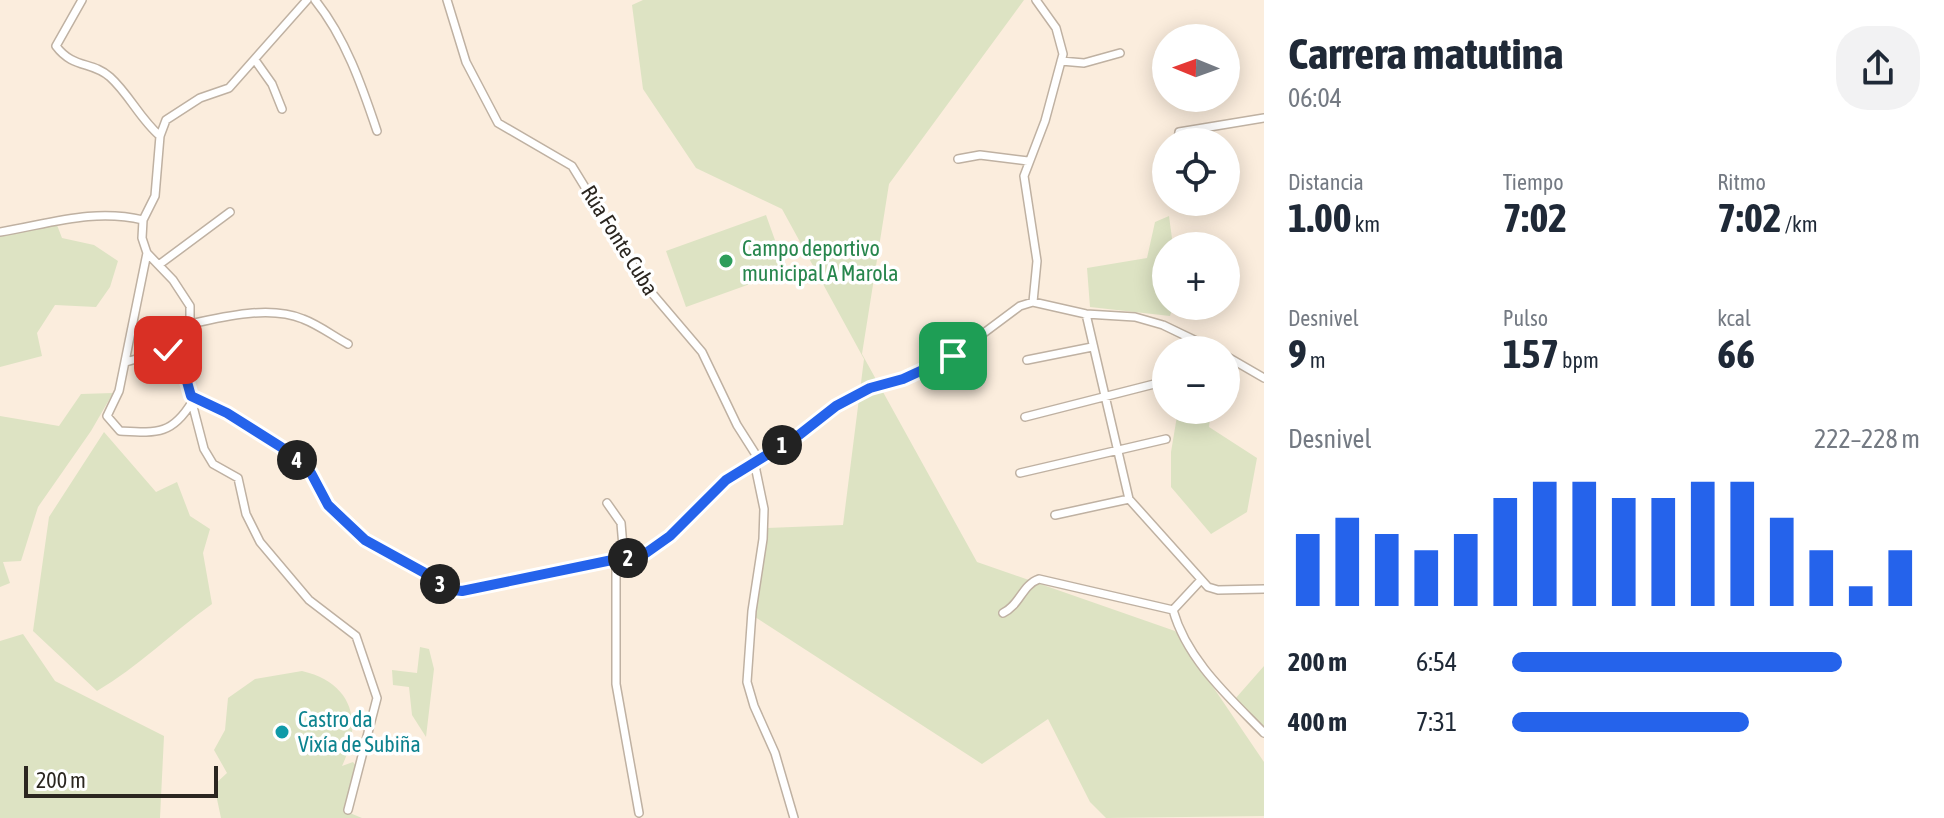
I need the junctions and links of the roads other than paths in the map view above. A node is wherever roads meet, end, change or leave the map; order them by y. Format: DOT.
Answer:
graph roads {
  1 [pos="82,0"];
  2 [pos="307,0"];
  3 [pos="315,0"];
  4 [pos="447,0"];
  5 [pos="1036,0"];
  6 [pos="1120,53"];
  7 [pos="255,60"];
  8 [pos="1061,61"];
  9 [pos="282,109"];
  10 [pos="1264,118"];
  11 [pos="1203,128"];
  12 [pos="377,131"];
  13 [pos="160,136"];
  14 [pos="958,159"];
  15 [pos="1028,161"];
  16 [pos="230,212"];
  17 [pos="143,220"];
  18 [pos="0,232"];
  19 [pos="147,253"];
  20 [pos="160,264"];
  21 [pos="1033,302"];
  22 [pos="1086,314"];
  23 [pos="190,324"];
  24 [pos="1186,336"];
  25 [pos="348,344"];
  26 [pos="183,345"];
  27 [pos="1092,347"];
  28 [pos="1027,360"];
  29 [pos="126,362"];
  30 [pos="1240,364"];
  31 [pos="1264,378"];
  32 [pos="1152,385"];
  33 [pos="1104,398"];
  34 [pos="191,399"];
  35 [pos="1025,417"];
  36 [pos="1166,439"];
  37 [pos="1117,449"];
  38 [pos="756,460"];
  39 [pos="1020,473"];
  40 [pos="1129,499"];
  41 [pos="607,503"];
  42 [pos="1055,515"];
  43 [pos="620,559"];
  44 [pos="1200,581"];
  45 [pos="1264,589"];
  46 [pos="1173,610"];
  47 [pos="1003,613"];
  48 [pos="1264,733"];
  49 [pos="348,810"];
  50 [pos="639,813"];
  51 [pos="794,818"];
  1 -- 13 [label="street"];
  2 -- 7 [label="street"];
  3 -- 12 [label="street"];
  4 -- 38 [label="street, Rúa Fonte Cuba"];
  5 -- 8 [label="street"];
  6 -- 8 [label="street"];
  7 -- 9 [label="street"];
  7 -- 13 [label="street"];
  8 -- 15 [label="street"];
  10 -- 11 [label="street"];
  13 -- 17 [label="street"];
  14 -- 15 [label="street"];
  15 -- 21 [label="street"];
  16 -- 20 [label="street"];
  17 -- 18 [label="street"];
  17 -- 19 [label="street"];
  19 -- 20 [label="street"];
  19 -- 29 [label="street"];
  20 -- 23 [label="street"];
  21 -- 22 [label="street"];
  21 -- 38 [label="street"];
  22 -- 24 [label="street"];
  22 -- 27 [label="street"];
  23 -- 25 [label="street"];
  23 -- 26 [label="street"];
  26 -- 29 [label="street"];
  26 -- 34 [label="street"];
  27 -- 28 [label="street"];
  27 -- 33 [label="street"];
  29 -- 34 [label="street"];
  30 -- 31 [label="street"];
  32 -- 33 [label="street"];
  33 -- 35 [label="street"];
  33 -- 37 [label="street"];
  34 -- 43 [label="street"];
  34 -- 49 [label="street"];
  36 -- 37 [label="street"];
  37 -- 39 [label="street"];
  37 -- 40 [label="street"];
  38 -- 43 [label="street"];
  38 -- 51 [label="street"];
  40 -- 42 [label="street"];
  40 -- 44 [label="street"];
  41 -- 43 [label="street"];
  43 -- 50 [label="street"];
  44 -- 45 [label="street"];
  44 -- 46 [label="street"];
  46 -- 47 [label="street"];
  46 -- 48 [label="street"];
}
